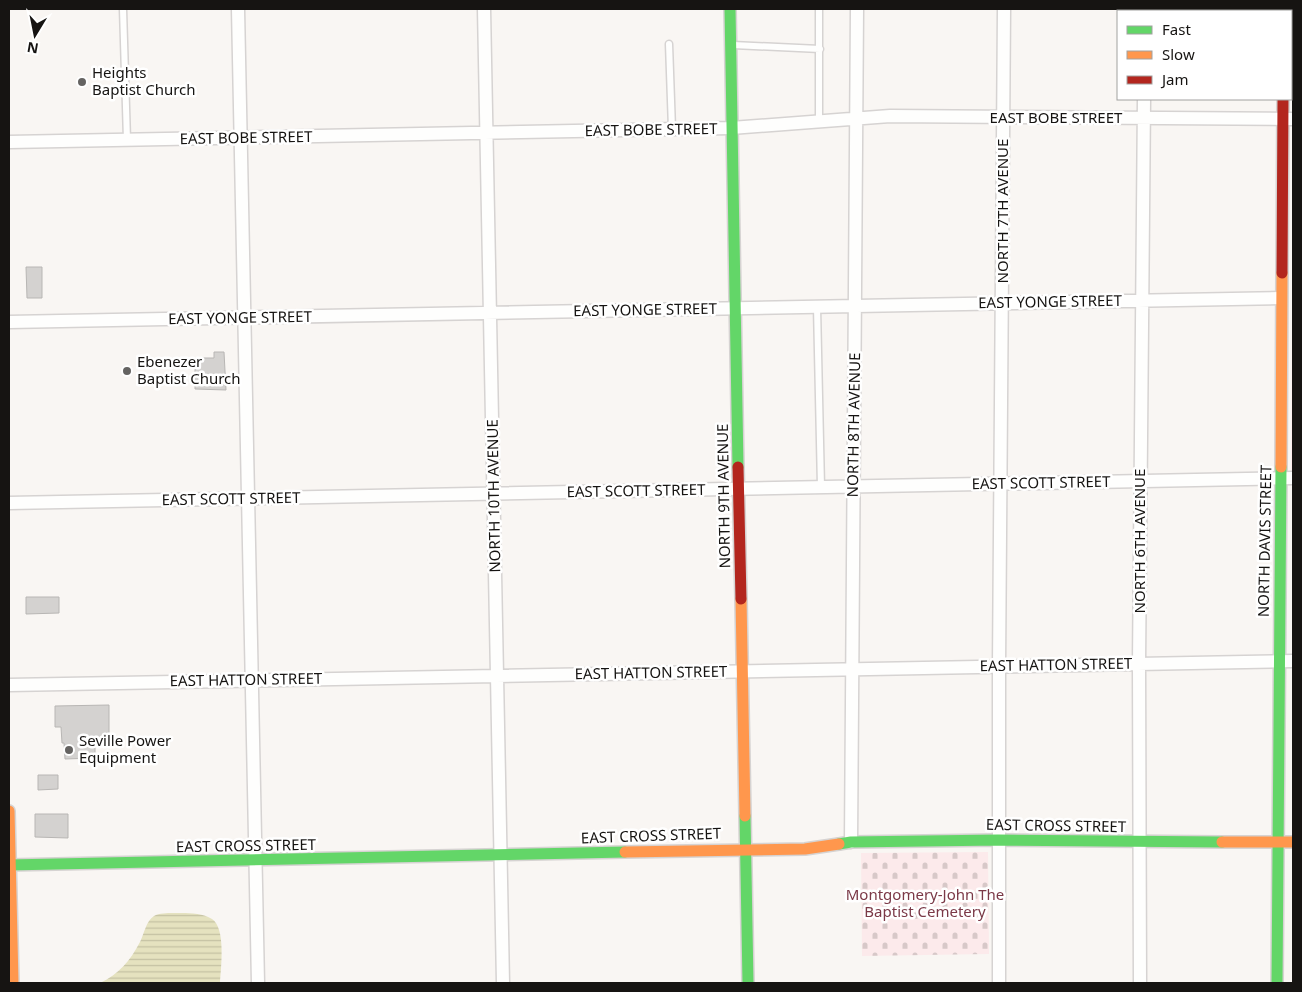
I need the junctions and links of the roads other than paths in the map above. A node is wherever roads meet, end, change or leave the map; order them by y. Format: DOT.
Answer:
graph roads {
  1 [pos="124,9"];
  2 [pos="238,9"];
  3 [pos="484,9"];
  4 [pos="730,9"];
  5 [pos="819,9"];
  6 [pos="857,9"];
  7 [pos="1004,9"];
  8 [pos="668,44"];
  9 [pos="730,45"];
  10 [pos="820,49"];
  11 [pos="1144,100"];
  12 [pos="1283,100"];
  13 [pos="1004,118"];
  14 [pos="1144,118"];
  15 [pos="1288,119"];
  16 [pos="856,120"];
  17 [pos="819,122"];
  18 [pos="731,128"];
  19 [pos="672,129"];
  20 [pos="487,133"];
  21 [pos="241,138"];
  22 [pos="127,140"];
  23 [pos="9,142"];
  24 [pos="1280,298"];
  25 [pos="1143,300"];
  26 [pos="1002,303"];
  27 [pos="817,306"];
  28 [pos="856,306"];
  29 [pos="734,308"];
  30 [pos="490,313"];
  31 [pos="245,318"];
  32 [pos="9,322"];
  33 [pos="1287,478"];
  34 [pos="1141,481"];
  35 [pos="1001,484"];
  36 [pos="854,486"];
  37 [pos="821,487"];
  38 [pos="739,489"];
  39 [pos="494,494"];
  40 [pos="248,498"];
  41 [pos="9,503"];
  42 [pos="1278,661"];
  43 [pos="1293,661"];
  44 [pos="1139,664"];
  45 [pos="999,666"];
  46 [pos="853,669"];
  47 [pos="742,671"];
  48 [pos="497,676"];
  49 [pos="251,680"];
  50 [pos="9,684"];
  51 [pos="9,811"];
  52 [pos="998,840"];
  53 [pos="851,842"];
  54 [pos="1139,842"];
  55 [pos="1278,842"];
  56 [pos="1293,842"];
  57 [pos="746,848"];
  58 [pos="500,856"];
  59 [pos="256,861"];
  60 [pos="9,865"];
  61 [pos="10,905"];
  62 [pos="11,939"];
  63 [pos="13,983"];
  64 [pos="258,983"];
  65 [pos="503,983"];
  66 [pos="748,983"];
  67 [pos="999,983"];
  68 [pos="1140,983"];
  69 [pos="1277,983"];
  1 -- 22 [label="lane"];
  2 -- 21 [label="street"];
  3 -- 20 [label="street, NORTH 10TH AVENUE"];
  4 -- 9 [label="main road, NORTH 9TH AVENUE"];
  5 -- 10 [label="lane"];
  6 -- 16 [label="street, NORTH 8TH AVENUE"];
  7 -- 13 [label="street, NORTH 7TH AVENUE"];
  8 -- 19 [label="lane"];
  9 -- 10 [label="lane"];
  9 -- 18 [label="main road, NORTH 9TH AVENUE"];
  10 -- 17 [label="lane"];
  11 -- 14 [label="street, NORTH 6TH AVENUE"];
  12 -- 15 [label="main road, NORTH DAVIS STREET"];
  13 -- 14 [label="street, EAST BOBE STREET"];
  13 -- 16 [label="street, EAST BOBE STREET"];
  13 -- 26 [label="street, NORTH 7TH AVENUE"];
  14 -- 15 [label="street, EAST BOBE STREET"];
  14 -- 25 [label="street, NORTH 6TH AVENUE"];
  15 -- 24 [label="main road, NORTH DAVIS STREET"];
  16 -- 17 [label="street, EAST BOBE STREET"];
  16 -- 28 [label="street, NORTH 8TH AVENUE"];
  17 -- 18 [label="street, EAST BOBE STREET"];
  18 -- 19 [label="street, EAST BOBE STREET"];
  18 -- 29 [label="main road, NORTH 9TH AVENUE"];
  19 -- 20 [label="street, EAST BOBE STREET"];
  20 -- 21 [label="street, EAST BOBE STREET"];
  20 -- 30 [label="street, NORTH 10TH AVENUE"];
  21 -- 22 [label="street, EAST BOBE STREET"];
  21 -- 31 [label="street"];
  22 -- 23 [label="street, EAST BOBE STREET"];
  24 -- 25 [label="street, EAST YONGE STREET"];
  24 -- 33 [label="main road, NORTH DAVIS STREET"];
  25 -- 26 [label="street, EAST YONGE STREET"];
  25 -- 34 [label="street, NORTH 6TH AVENUE"];
  26 -- 28 [label="street, EAST YONGE STREET"];
  26 -- 35 [label="street, NORTH 7TH AVENUE"];
  27 -- 28 [label="street, EAST YONGE STREET"];
  27 -- 29 [label="street, EAST YONGE STREET"];
  27 -- 37 [label="lane"];
  28 -- 36 [label="street, NORTH 8TH AVENUE"];
  29 -- 30 [label="street, EAST YONGE STREET"];
  29 -- 38 [label="main road, NORTH 9TH AVENUE"];
  30 -- 31 [label="street, EAST YONGE STREET"];
  30 -- 39 [label="street, NORTH 10TH AVENUE"];
  31 -- 32 [label="street, EAST YONGE STREET"];
  31 -- 40 [label="street"];
  33 -- 34 [label="street, EAST SCOTT STREET"];
  33 -- 42 [label="main road, NORTH DAVIS STREET"];
  34 -- 35 [label="street, EAST SCOTT STREET"];
  34 -- 44 [label="street, NORTH 6TH AVENUE"];
  35 -- 36 [label="street, EAST SCOTT STREET"];
  35 -- 45 [label="street, NORTH 7TH AVENUE"];
  36 -- 37 [label="street, EAST SCOTT STREET"];
  36 -- 46 [label="street, NORTH 8TH AVENUE"];
  37 -- 38 [label="street, EAST SCOTT STREET"];
  38 -- 39 [label="street, EAST SCOTT STREET"];
  38 -- 47 [label="main road, NORTH 9TH AVENUE"];
  39 -- 40 [label="street, EAST SCOTT STREET"];
  39 -- 48 [label="street, NORTH 10TH AVENUE"];
  40 -- 41 [label="street, EAST SCOTT STREET"];
  40 -- 49 [label="street"];
  42 -- 43 [label="street, EAST HATTON STREET"];
  42 -- 44 [label="street, EAST HATTON STREET"];
  42 -- 55 [label="main road, NORTH DAVIS STREET"];
  44 -- 45 [label="street, EAST HATTON STREET"];
  44 -- 54 [label="street, NORTH 6TH AVENUE"];
  45 -- 46 [label="street, EAST HATTON STREET"];
  45 -- 52 [label="street, NORTH 7TH AVENUE"];
  46 -- 47 [label="street, EAST HATTON STREET"];
  46 -- 53 [label="street, NORTH 8TH AVENUE"];
  47 -- 48 [label="street, EAST HATTON STREET"];
  47 -- 57 [label="main road, NORTH 9TH AVENUE"];
  48 -- 49 [label="street, EAST HATTON STREET"];
  48 -- 58 [label="street, NORTH 10TH AVENUE"];
  49 -- 50 [label="street, EAST HATTON STREET"];
  49 -- 59 [label="street"];
  51 -- 60 [label="main road"];
  52 -- 53 [label="main road, EAST CROSS STREET"];
  52 -- 54 [label="main road, EAST CROSS STREET"];
  52 -- 67 [label="street, NORTH 7TH AVENUE"];
  53 -- 57 [label="main road, EAST CROSS STREET"];
  54 -- 55 [label="main road, EAST CROSS STREET"];
  54 -- 68 [label="street, NORTH 6TH AVENUE"];
  55 -- 56 [label="main road, EAST CROSS STREET"];
  55 -- 69 [label="main road, NORTH DAVIS STREET"];
  57 -- 58 [label="main road, EAST CROSS STREET"];
  57 -- 66 [label="main road, NORTH 9TH AVENUE"];
  58 -- 59 [label="main road, EAST CROSS STREET"];
  58 -- 65 [label="street, NORTH 10TH AVENUE"];
  59 -- 60 [label="main road, EAST CROSS STREET"];
  59 -- 64 [label="street"];
  60 -- 61 [label="main road"];
  61 -- 62 [label="main road"];
  62 -- 63 [label="main road"];
}
